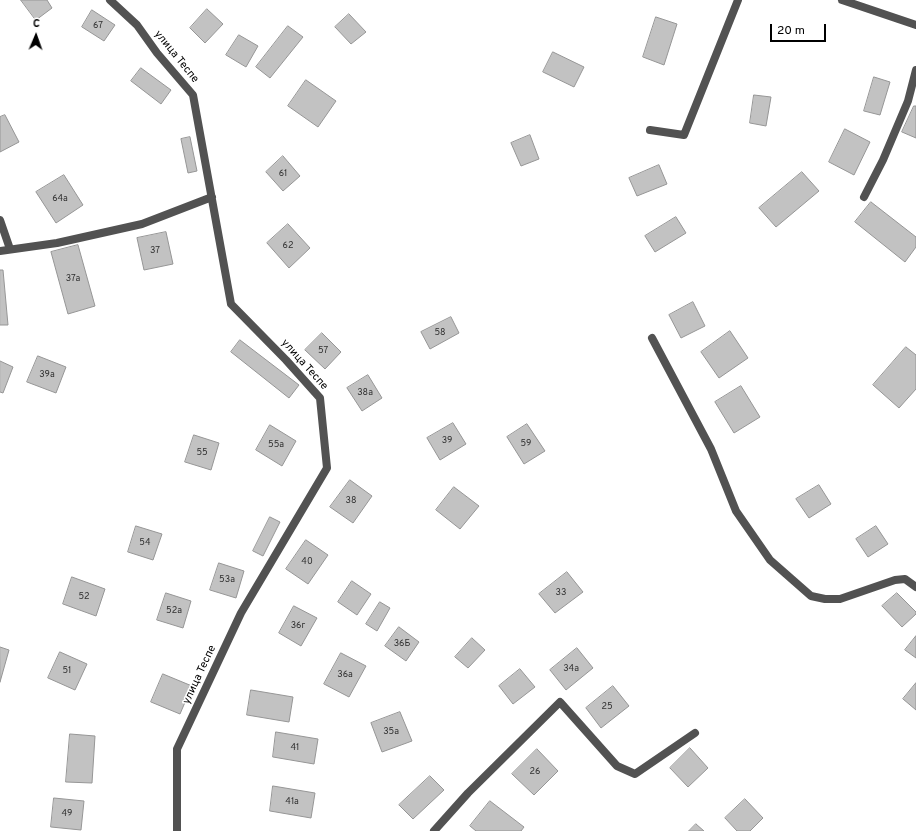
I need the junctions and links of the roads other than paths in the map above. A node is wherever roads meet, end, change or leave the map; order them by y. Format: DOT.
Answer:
graph roads {
  1 [pos="110,0"];
  2 [pos="738,0"];
  3 [pos="842,0"];
  4 [pos="916,25"];
  5 [pos="916,70"];
  6 [pos="650,130"];
  7 [pos="212,197"];
  8 [pos="864,197"];
  9 [pos="0,220"];
  10 [pos="10,249"];
  11 [pos="0,251"];
  12 [pos="652,338"];
  13 [pos="916,587"];
  14 [pos="695,734"];
  15 [pos="177,831"];
  16 [pos="434,831"];
  1 -- 7 [label="street, улица Теспе"];
  2 -- 6 [label="street"];
  3 -- 4 [label="street"];
  5 -- 8 [label="street"];
  7 -- 10 [label="street"];
  7 -- 15 [label="street, улица Теспе"];
  9 -- 10 [label="street"];
  10 -- 11 [label="street"];
  12 -- 13 [label="street"];
  14 -- 16 [label="street"];
}
